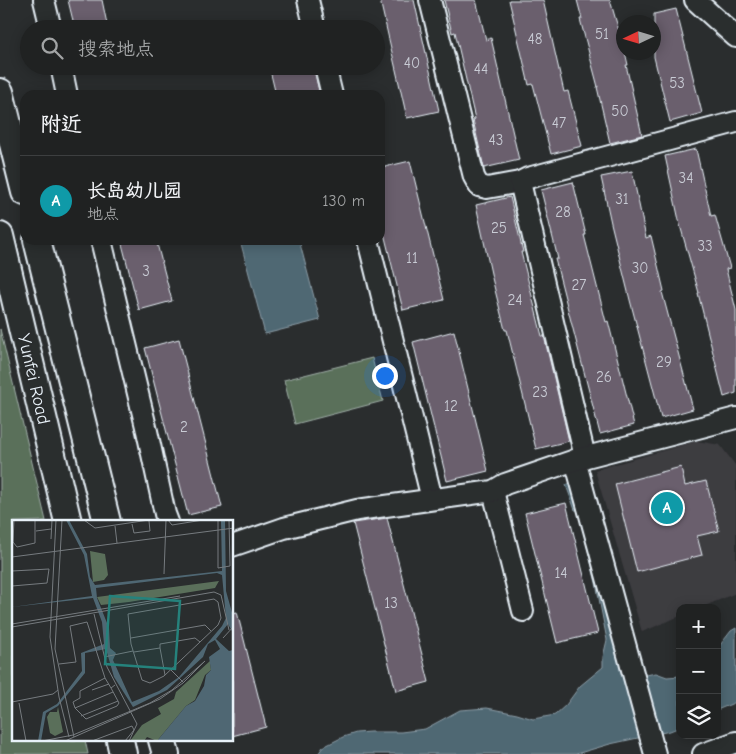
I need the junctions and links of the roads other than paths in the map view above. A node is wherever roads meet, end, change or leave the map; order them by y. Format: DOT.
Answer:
graph roads {
  1 [pos="44,0"];
  2 [pos="308,0"];
  3 [pos="430,0"];
  4 [pos="695,0"];
  5 [pos="49,20"];
  6 [pos="313,20"];
  7 [pos="736,37"];
  8 [pos="62,75"];
  9 [pos="327,75"];
  10 [pos="66,90"];
  11 [pos="331,90"];
  12 [pos="0,92"];
  13 [pos="736,122"];
  14 [pos="20,153"];
  15 [pos="520,182"];
  16 [pos="0,236"];
  17 [pos="38,245"];
  18 [pos="102,245"];
  19 [pos="369,245"];
  20 [pos="736,418"];
  21 [pos="580,458"];
  22 [pos="493,491"];
  23 [pos="432,499"];
  24 [pos="68,520"];
  25 [pos="107,520"];
  26 [pos="167,520"];
  27 [pos="234,545"];
  28 [pos="523,611"];
  29 [pos="736,742"];
  30 [pos="653,745"];
  31 [pos="703,754"];
  1 -- 5 [label="street"];
  2 -- 6 [label="street"];
  3 -- 15 [label="street"];
  4 -- 7 [label="street"];
  8 -- 10 [label="street"];
  9 -- 11 [label="street"];
  12 -- 14 [label="main road"];
  13 -- 15 [label="street"];
  15 -- 21 [label="street"];
  16 -- 24 [label="main road, Yunfei Road"];
  17 -- 25 [label="main road, Yunfei Road"];
  18 -- 26 [label="street"];
  19 -- 23 [label="street"];
  20 -- 21 [label="street"];
  21 -- 22 [label="street"];
  21 -- 30 [label="street"];
  22 -- 23 [label="street"];
  22 -- 28 [label="street"];
  23 -- 27 [label="street"];
  29 -- 31 [label="street"];
}
